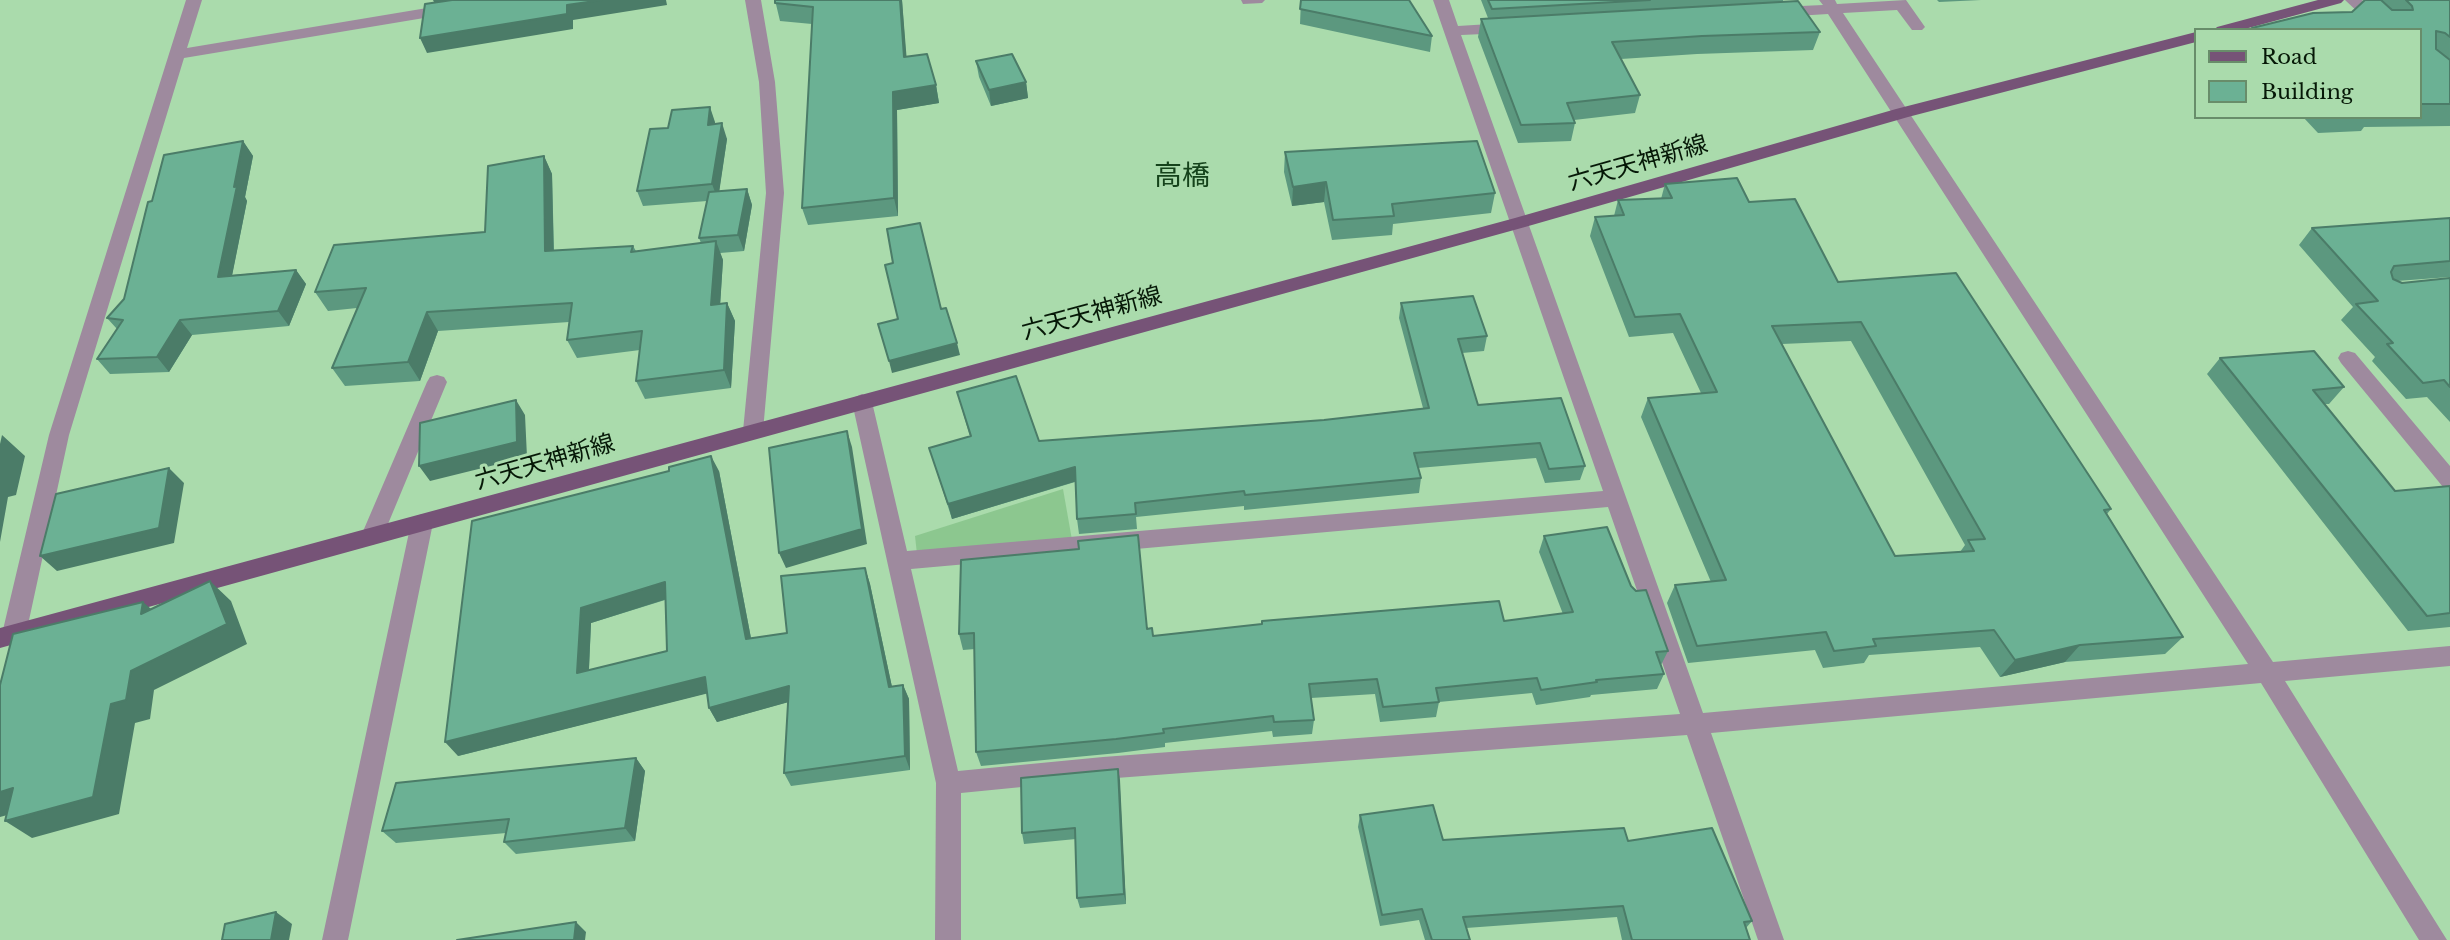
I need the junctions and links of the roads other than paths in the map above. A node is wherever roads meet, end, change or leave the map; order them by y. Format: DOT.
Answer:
graph roads {
  1 [pos="194,0"];
  2 [pos="502,0"];
  3 [pos="753,0"];
  4 [pos="1257,0"];
  5 [pos="1441,0"];
  6 [pos="2336,0"];
  7 [pos="2353,0"];
  8 [pos="1248,1"];
  9 [pos="1900,3"];
  10 [pos="1830,4"];
  11 [pos="1765,13"];
  12 [pos="1520,27"];
  13 [pos="1917,27"];
  14 [pos="2230,28"];
  15 [pos="2384,28"];
  16 [pos="1452,31"];
  17 [pos="2194,38"];
  18 [pos="178,54"];
  19 [pos="1902,114"];
  20 [pos="1519,223"];
  21 [pos="2348,358"];
  22 [pos="437,382"];
  23 [pos="862,402"];
  24 [pos="753,430"];
  25 [pos="2450,481"];
  26 [pos="1616,498"];
  27 [pos="422,523"];
  28 [pos="372,536"];
  29 [pos="898,561"];
  30 [pos="7,636"];
  31 [pos="2450,656"];
  32 [pos="2267,673"];
  33 [pos="1696,724"];
  34 [pos="948,783"];
  35 [pos="335,940"];
  36 [pos="948,940"];
  37 [pos="1771,940"];
  38 [pos="2434,940"];
  1 -- 18 [label="street"];
  2 -- 18 [label="street"];
  3 -- 24 [label="street"];
  4 -- 8 [label="street"];
  5 -- 16 [label="street"];
  6 -- 14 [label="main road"];
  7 -- 15 [label="street"];
  9 -- 10 [label="street"];
  9 -- 13 [label="street"];
  10 -- 11 [label="street"];
  10 -- 19 [label="street"];
  12 -- 16 [label="street"];
  16 -- 20 [label="street"];
  17 -- 19 [label="main road, 六天天神新線"];
  18 -- 30 [label="street"];
  19 -- 20 [label="main road, 六天天神新線"];
  19 -- 32 [label="street"];
  20 -- 23 [label="main road, 六天天神新線"];
  20 -- 26 [label="street"];
  21 -- 25 [label="street"];
  22 -- 28 [label="street"];
  23 -- 24 [label="main road, 六天天神新線"];
  23 -- 29 [label="street"];
  24 -- 27 [label="main road, 六天天神新線"];
  26 -- 29 [label="street"];
  26 -- 33 [label="street"];
  27 -- 28 [label="main road, 六天天神新線"];
  27 -- 35 [label="street"];
  28 -- 30 [label="main road, 六天天神新線"];
  29 -- 34 [label="street"];
  31 -- 32 [label="street"];
  32 -- 33 [label="street"];
  32 -- 38 [label="street"];
  33 -- 34 [label="street"];
  33 -- 37 [label="street"];
  34 -- 36 [label="street"];
}
